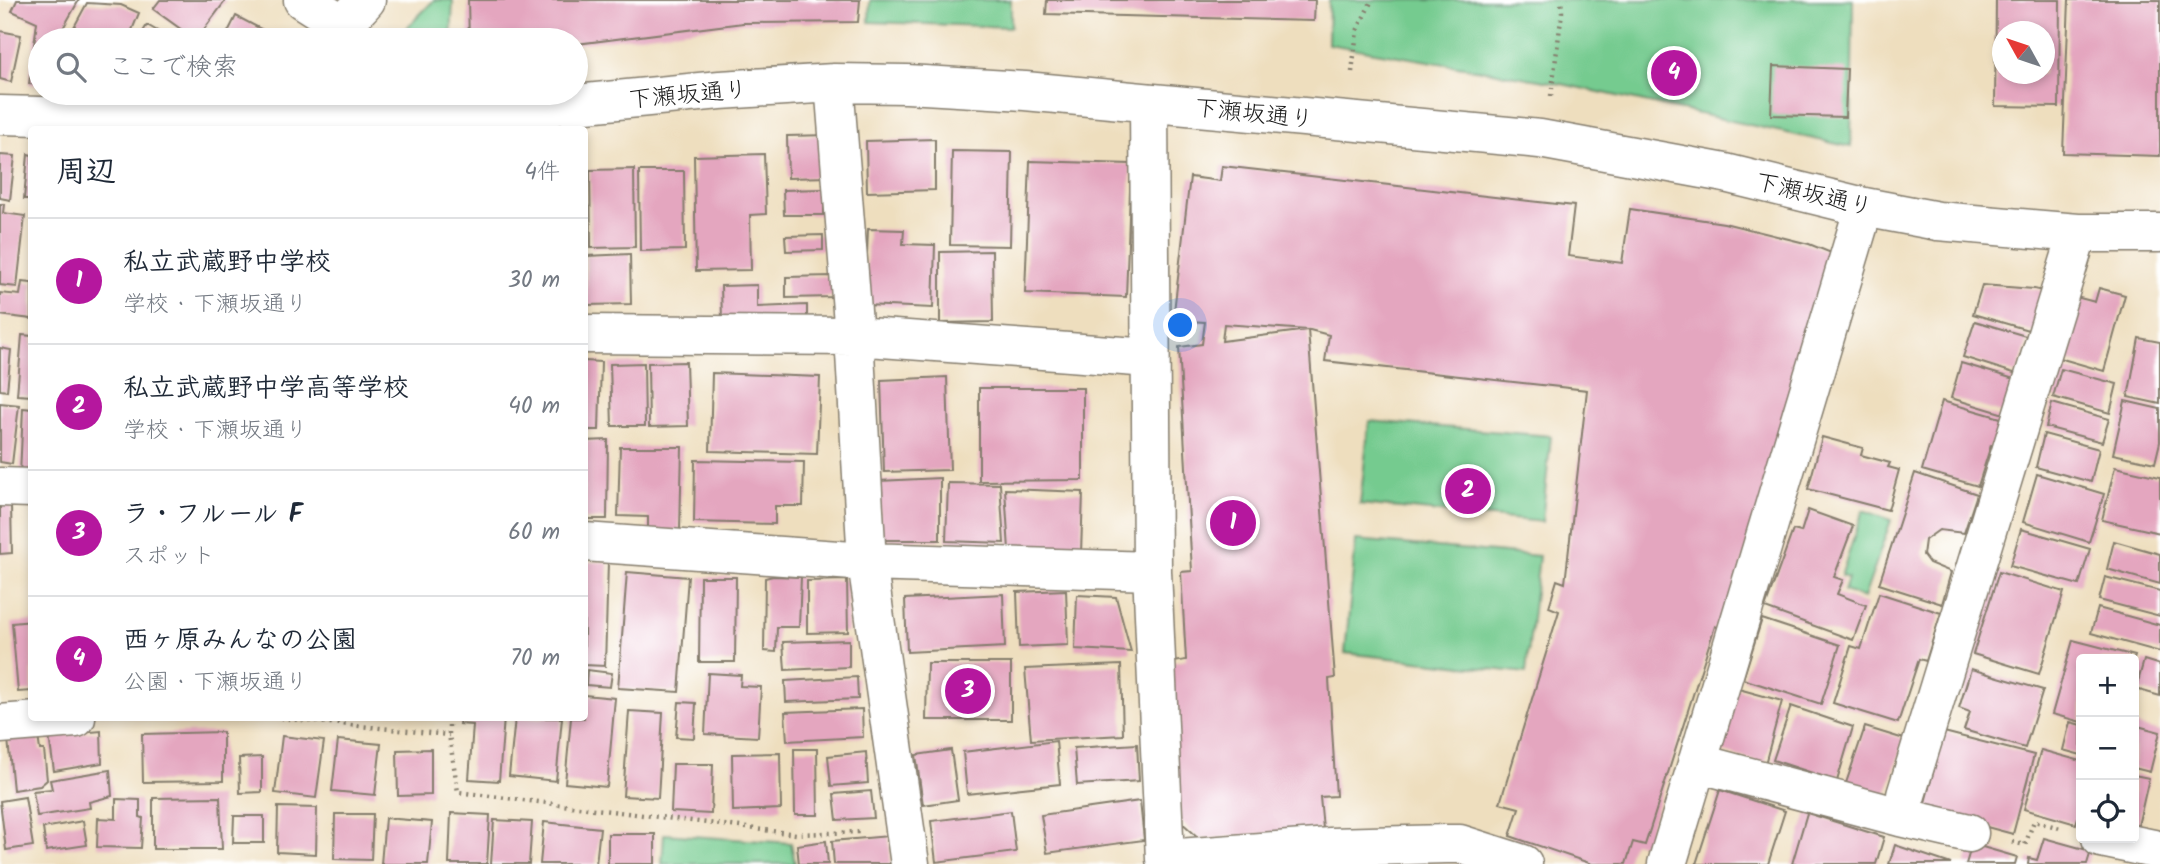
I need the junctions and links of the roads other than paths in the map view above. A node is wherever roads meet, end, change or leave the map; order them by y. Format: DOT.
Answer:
graph roads {
  1 [pos="303,0"];
  2 [pos="350,22"];
  3 [pos="834,83"];
  4 [pos="588,103"];
  5 [pos="1149,103"];
  6 [pos="331,105"];
  7 [pos="343,105"];
  8 [pos="566,105"];
  9 [pos="0,115"];
  10 [pos="393,121"];
  11 [pos="1864,207"];
  12 [pos="2078,233"];
  13 [pos="2160,233"];
  14 [pos="588,334"];
  15 [pos="854,336"];
  16 [pos="1150,358"];
  17 [pos="0,487"];
  18 [pos="28,488"];
  19 [pos="588,542"];
  20 [pos="867,562"];
  21 [pos="1152,571"];
  22 [pos="38,721"];
  23 [pos="0,724"];
  24 [pos="1697,763"];
  25 [pos="1906,795"];
  26 [pos="1969,833"];
  27 [pos="2136,843"];
  28 [pos="2155,846"];
  29 [pos="908,847"];
  30 [pos="1443,854"];
  31 [pos="1523,864"];
  32 [pos="1667,864"];
  1 -- 2 [label="street"];
  3 -- 4 [label="street, 下瀬坂通り"];
  3 -- 5 [label="street, 下瀬坂通り"];
  3 -- 15 [label="street"];
  5 -- 11 [label="street, 下瀬坂通り"];
  5 -- 16 [label="street"];
  6 -- 9 [label="street, 下瀬坂通り"];
  7 -- 10 [label="street, 下瀬坂通り"];
  8 -- 10 [label="street, 下瀬坂通り"];
  11 -- 12 [label="street, 下瀬坂通り"];
  11 -- 24 [label="street"];
  12 -- 13 [label="street, 下瀬坂通り"];
  12 -- 25 [label="street"];
  14 -- 15 [label="street"];
  15 -- 16 [label="street"];
  15 -- 20 [label="street"];
  16 -- 21 [label="street"];
  17 -- 18 [label="street"];
  19 -- 20 [label="street"];
  20 -- 21 [label="street"];
  20 -- 29 [label="street"];
  21 -- 30 [label="street"];
  22 -- 23 [label="street"];
  24 -- 26 [label="street"];
  24 -- 32 [label="street"];
  27 -- 28 [label="street"];
  30 -- 31 [label="street"];
}
